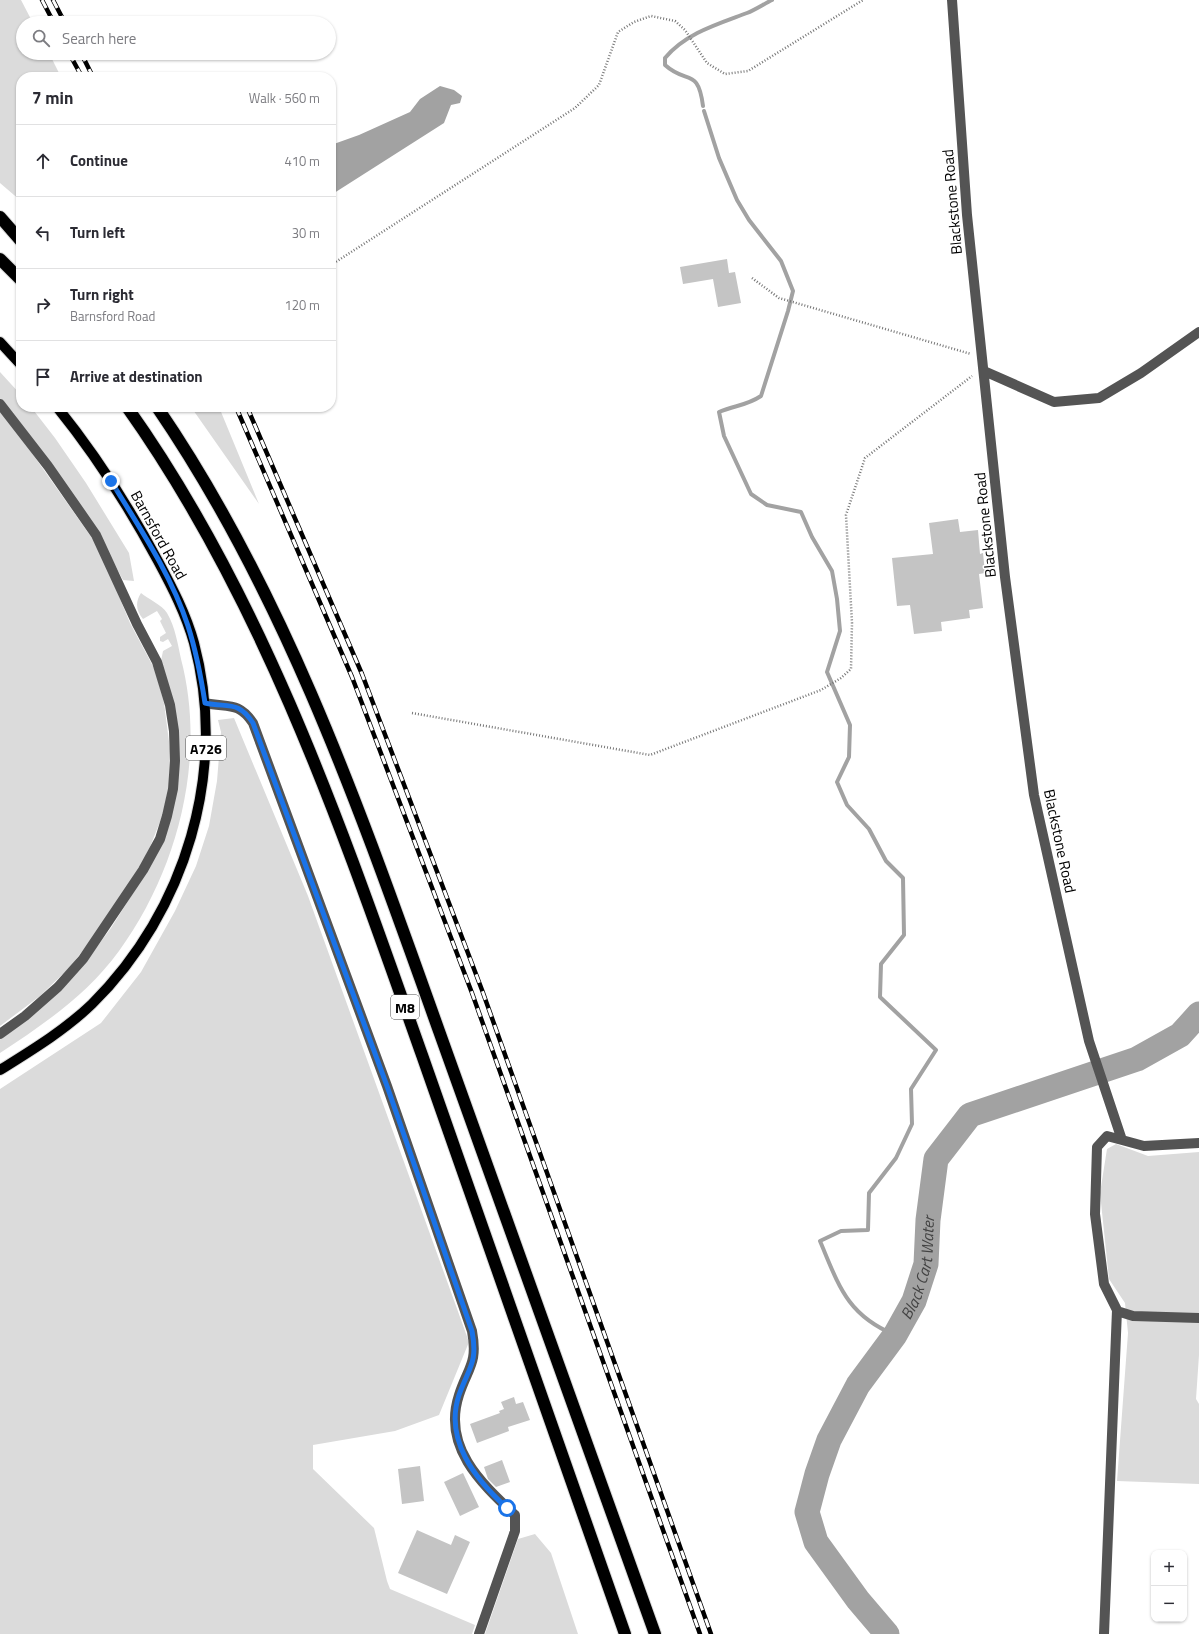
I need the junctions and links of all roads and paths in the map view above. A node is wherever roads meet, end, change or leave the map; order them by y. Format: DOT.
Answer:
graph roads {
  1 [pos="863,0"];
  2 [pos="952,0"];
  3 [pos="0,217"];
  4 [pos="0,225"];
  5 [pos="16,236"];
  6 [pos="16,240"];
  7 [pos="0,259"];
  8 [pos="336,262"];
  9 [pos="0,270"];
  10 [pos="16,275"];
  11 [pos="752,278"];
  12 [pos="16,282"];
  13 [pos="1199,332"];
  14 [pos="0,342"];
  15 [pos="982,358"];
  16 [pos="16,360"];
  17 [pos="984,371"];
  18 [pos="0,404"];
  19 [pos="61,412"];
  20 [pos="130,412"];
  21 [pos="160,412"];
  22 [pos="205,703"];
  23 [pos="412,713"];
  24 [pos="0,1034"];
  25 [pos="0,1070"];
  26 [pos="1122,1140"];
  27 [pos="1199,1143"];
  28 [pos="1117,1311"];
  29 [pos="1199,1318"];
  30 [pos="479,1634"];
  31 [pos="625,1634"];
  32 [pos="655,1634"];
  33 [pos="1104,1634"];
  1 -- 8 [label="path"];
  2 -- 15 [label="street, Blackstone Road"];
  3 -- 5 [label="highway"];
  4 -- 6 [label="highway"];
  7 -- 10 [label="highway"];
  9 -- 12 [label="highway"];
  11 -- 15 [label="path"];
  13 -- 17 [label="street"];
  14 -- 16 [label="main road"];
  15 -- 17 [label="street, Blackstone Road"];
  17 -- 23 [label="path"];
  17 -- 26 [label="street, Blackstone Road"];
  18 -- 24 [label="street"];
  19 -- 22 [label="main road, Barnsford Road / A726"];
  20 -- 31 [label="highway, M8"];
  21 -- 32 [label="highway, M8"];
  22 -- 25 [label="main road, Barnsford Road / A726"];
  22 -- 30 [label="street"];
  26 -- 27 [label="street"];
  26 -- 28 [label="street"];
  28 -- 29 [label="street"];
  28 -- 33 [label="street"];
}
